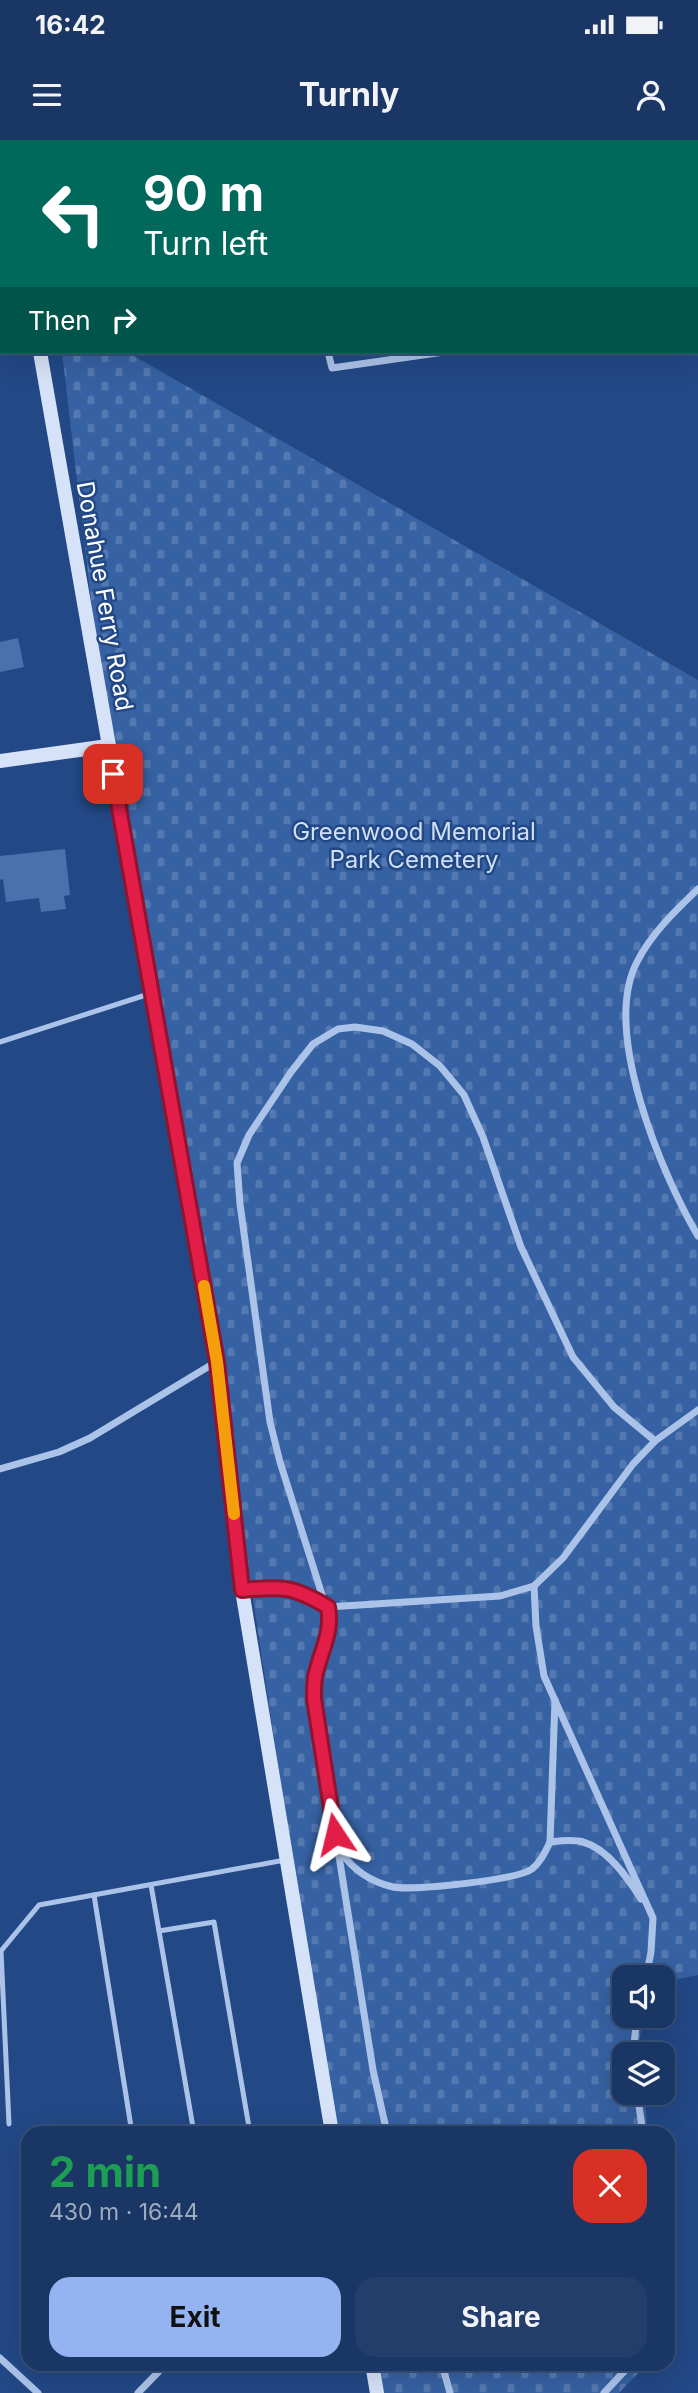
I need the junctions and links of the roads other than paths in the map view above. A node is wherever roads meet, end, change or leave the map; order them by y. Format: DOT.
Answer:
graph roads {
  1 [pos="40,354"];
  2 [pos="328,354"];
  3 [pos="430,354"];
  4 [pos="108,746"];
  5 [pos="0,761"];
  6 [pos="698,889"];
  7 [pos="152,993"];
  8 [pos="0,1042"];
  9 [pos="698,1236"];
  10 [pos="217,1362"];
  11 [pos="698,1410"];
  12 [pos="656,1441"];
  13 [pos="0,1469"];
  14 [pos="534,1586"];
  15 [pos="242,1590"];
  16 [pos="328,1607"];
  17 [pos="555,1698"];
  18 [pos="550,1842"];
  19 [pos="338,1849"];
  20 [pos="287,1860"];
  21 [pos="151,1885"];
  22 [pos="94,1895"];
  23 [pos="653,1918"];
  24 [pos="159,1931"];
  25 [pos="648,1965"];
  26 [pos="639,2105"];
  27 [pos="9,2124"];
  28 [pos="131,2126"];
  29 [pos="193,2126"];
  30 [pos="249,2126"];
  31 [pos="331,2126"];
  32 [pos="385,2126"];
  33 [pos="642,2126"];
  34 [pos="0,2358"];
  35 [pos="159,2371"];
  36 [pos="373,2371"];
  37 [pos="444,2371"];
  38 [pos="624,2371"];
  39 [pos="38,2393"];
  40 [pos="138,2393"];
  41 [pos="377,2393"];
  42 [pos="450,2393"];
  43 [pos="604,2393"];
  1 -- 4 [label="street, Donahue Ferry Road"];
  2 -- 3 [label="street"];
  4 -- 5 [label="street"];
  4 -- 7 [label="street, Donahue Ferry Road"];
  6 -- 9 [label="street"];
  7 -- 8 [label="lane"];
  7 -- 10 [label="street, Donahue Ferry Road"];
  10 -- 13 [label="street"];
  10 -- 15 [label="street, Donahue Ferry Road"];
  11 -- 12 [label="street"];
  12 -- 14 [label="street"];
  12 -- 16 [label="street"];
  14 -- 16 [label="street"];
  14 -- 17 [label="street"];
  15 -- 16 [label="street"];
  15 -- 20 [label="street, Donahue Ferry Road"];
  16 -- 19 [label="street"];
  17 -- 18 [label="street"];
  17 -- 23 [label="street"];
  18 -- 19 [label="street"];
  18 -- 23 [label="street"];
  19 -- 32 [label="street"];
  20 -- 21 [label="lane"];
  20 -- 31 [label="street, Donahue Ferry Road"];
  21 -- 22 [label="lane"];
  21 -- 24 [label="lane"];
  22 -- 27 [label="lane"];
  22 -- 28 [label="lane"];
  23 -- 25 [label="street"];
  24 -- 29 [label="lane"];
  24 -- 30 [label="lane"];
  26 -- 33 [label="street"];
  34 -- 39 [label="street"];
  35 -- 40 [label="street"];
  36 -- 41 [label="street"];
  37 -- 42 [label="street"];
  38 -- 43 [label="street"];
}
